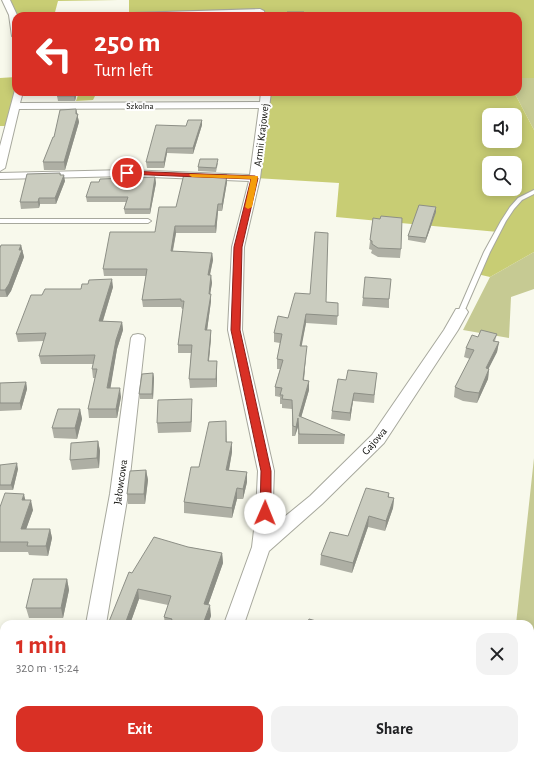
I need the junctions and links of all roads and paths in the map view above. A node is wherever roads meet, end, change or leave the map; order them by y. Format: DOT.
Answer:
graph roads {
  1 [pos="6,0"];
  2 [pos="12,13"];
  3 [pos="17,96"];
  4 [pos="266,99"];
  5 [pos="15,106"];
  6 [pos="0,168"];
  7 [pos="0,176"];
  8 [pos="255,178"];
  9 [pos="534,192"];
  10 [pos="0,221"];
  11 [pos="148,221"];
  12 [pos="461,312"];
  13 [pos="138,338"];
  14 [pos="261,547"];
  15 [pos="97,620"];
  16 [pos="235,620"];
  1 -- 2 [label="street"];
  3 -- 5 [label="street"];
  4 -- 5 [label="street, Szkolna"];
  4 -- 8 [label="street, Armii Krajowej"];
  5 -- 6 [label="street"];
  7 -- 8 [label="street"];
  8 -- 14 [label="street, Armii Krajowej"];
  9 -- 12 [label="lane"];
  10 -- 11 [label="lane"];
  12 -- 14 [label="street, Gajowa"];
  13 -- 15 [label="street, Jałowcowa"];
  14 -- 16 [label="street, Armii Krajowej"];
}
